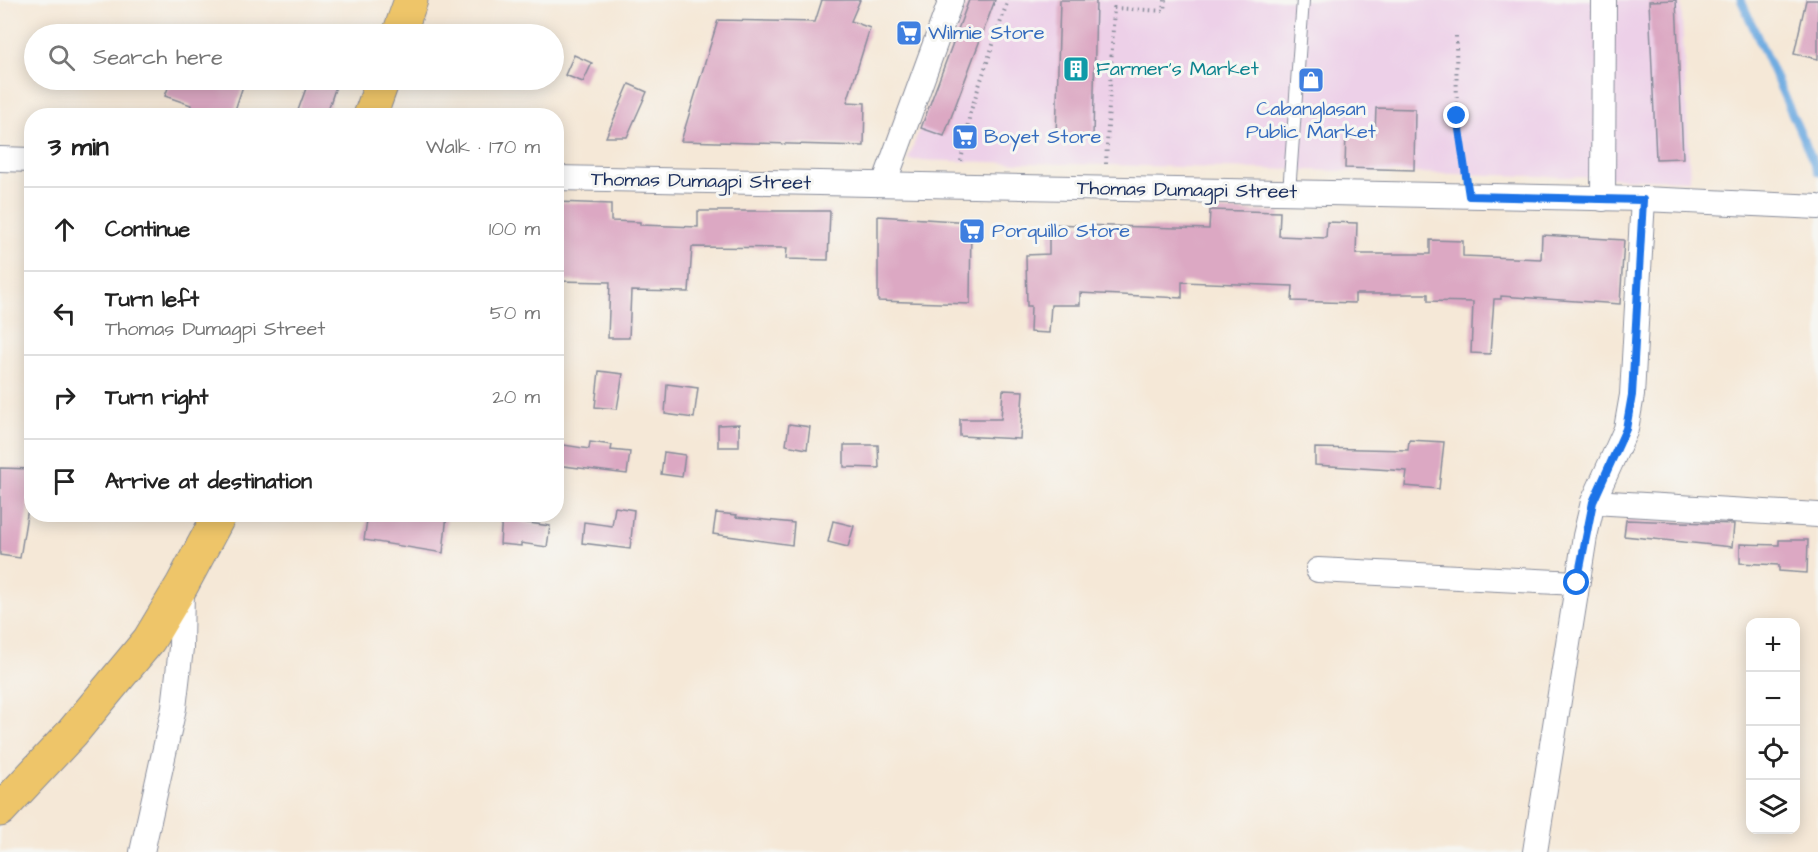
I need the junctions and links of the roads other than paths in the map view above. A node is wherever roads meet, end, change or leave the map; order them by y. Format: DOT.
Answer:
graph roads {
  1 [pos="411,0"];
  2 [pos="951,0"];
  3 [pos="1303,0"];
  4 [pos="1604,0"];
  5 [pos="403,24"];
  6 [pos="379,90"];
  7 [pos="373,108"];
  8 [pos="0,159"];
  9 [pos="24,160"];
  10 [pos="564,178"];
  11 [pos="884,184"];
  12 [pos="1289,192"];
  13 [pos="1603,199"];
  14 [pos="1643,200"];
  15 [pos="1818,207"];
  16 [pos="1593,502"];
  17 [pos="1818,515"];
  18 [pos="216,522"];
  19 [pos="1318,570"];
  20 [pos="1577,583"];
  21 [pos="182,585"];
  22 [pos="0,810"];
  23 [pos="142,852"];
  24 [pos="1535,852"];
  1 -- 5 [label="main road"];
  2 -- 11 [label="street"];
  3 -- 12 [label="lane"];
  4 -- 13 [label="street"];
  6 -- 7 [label="main road"];
  8 -- 9 [label="street"];
  10 -- 11 [label="street, Thomas Dumagpi Street"];
  11 -- 12 [label="street, Thomas Dumagpi Street"];
  12 -- 13 [label="street, Thomas Dumagpi Street"];
  13 -- 14 [label="street, Thomas Dumagpi Street"];
  14 -- 15 [label="street, Thomas Dumagpi Street"];
  14 -- 16 [label="street"];
  16 -- 17 [label="street"];
  16 -- 20 [label="street"];
  18 -- 21 [label="main road"];
  19 -- 20 [label="street"];
  20 -- 24 [label="street"];
  21 -- 22 [label="main road"];
  21 -- 23 [label="street"];
}
